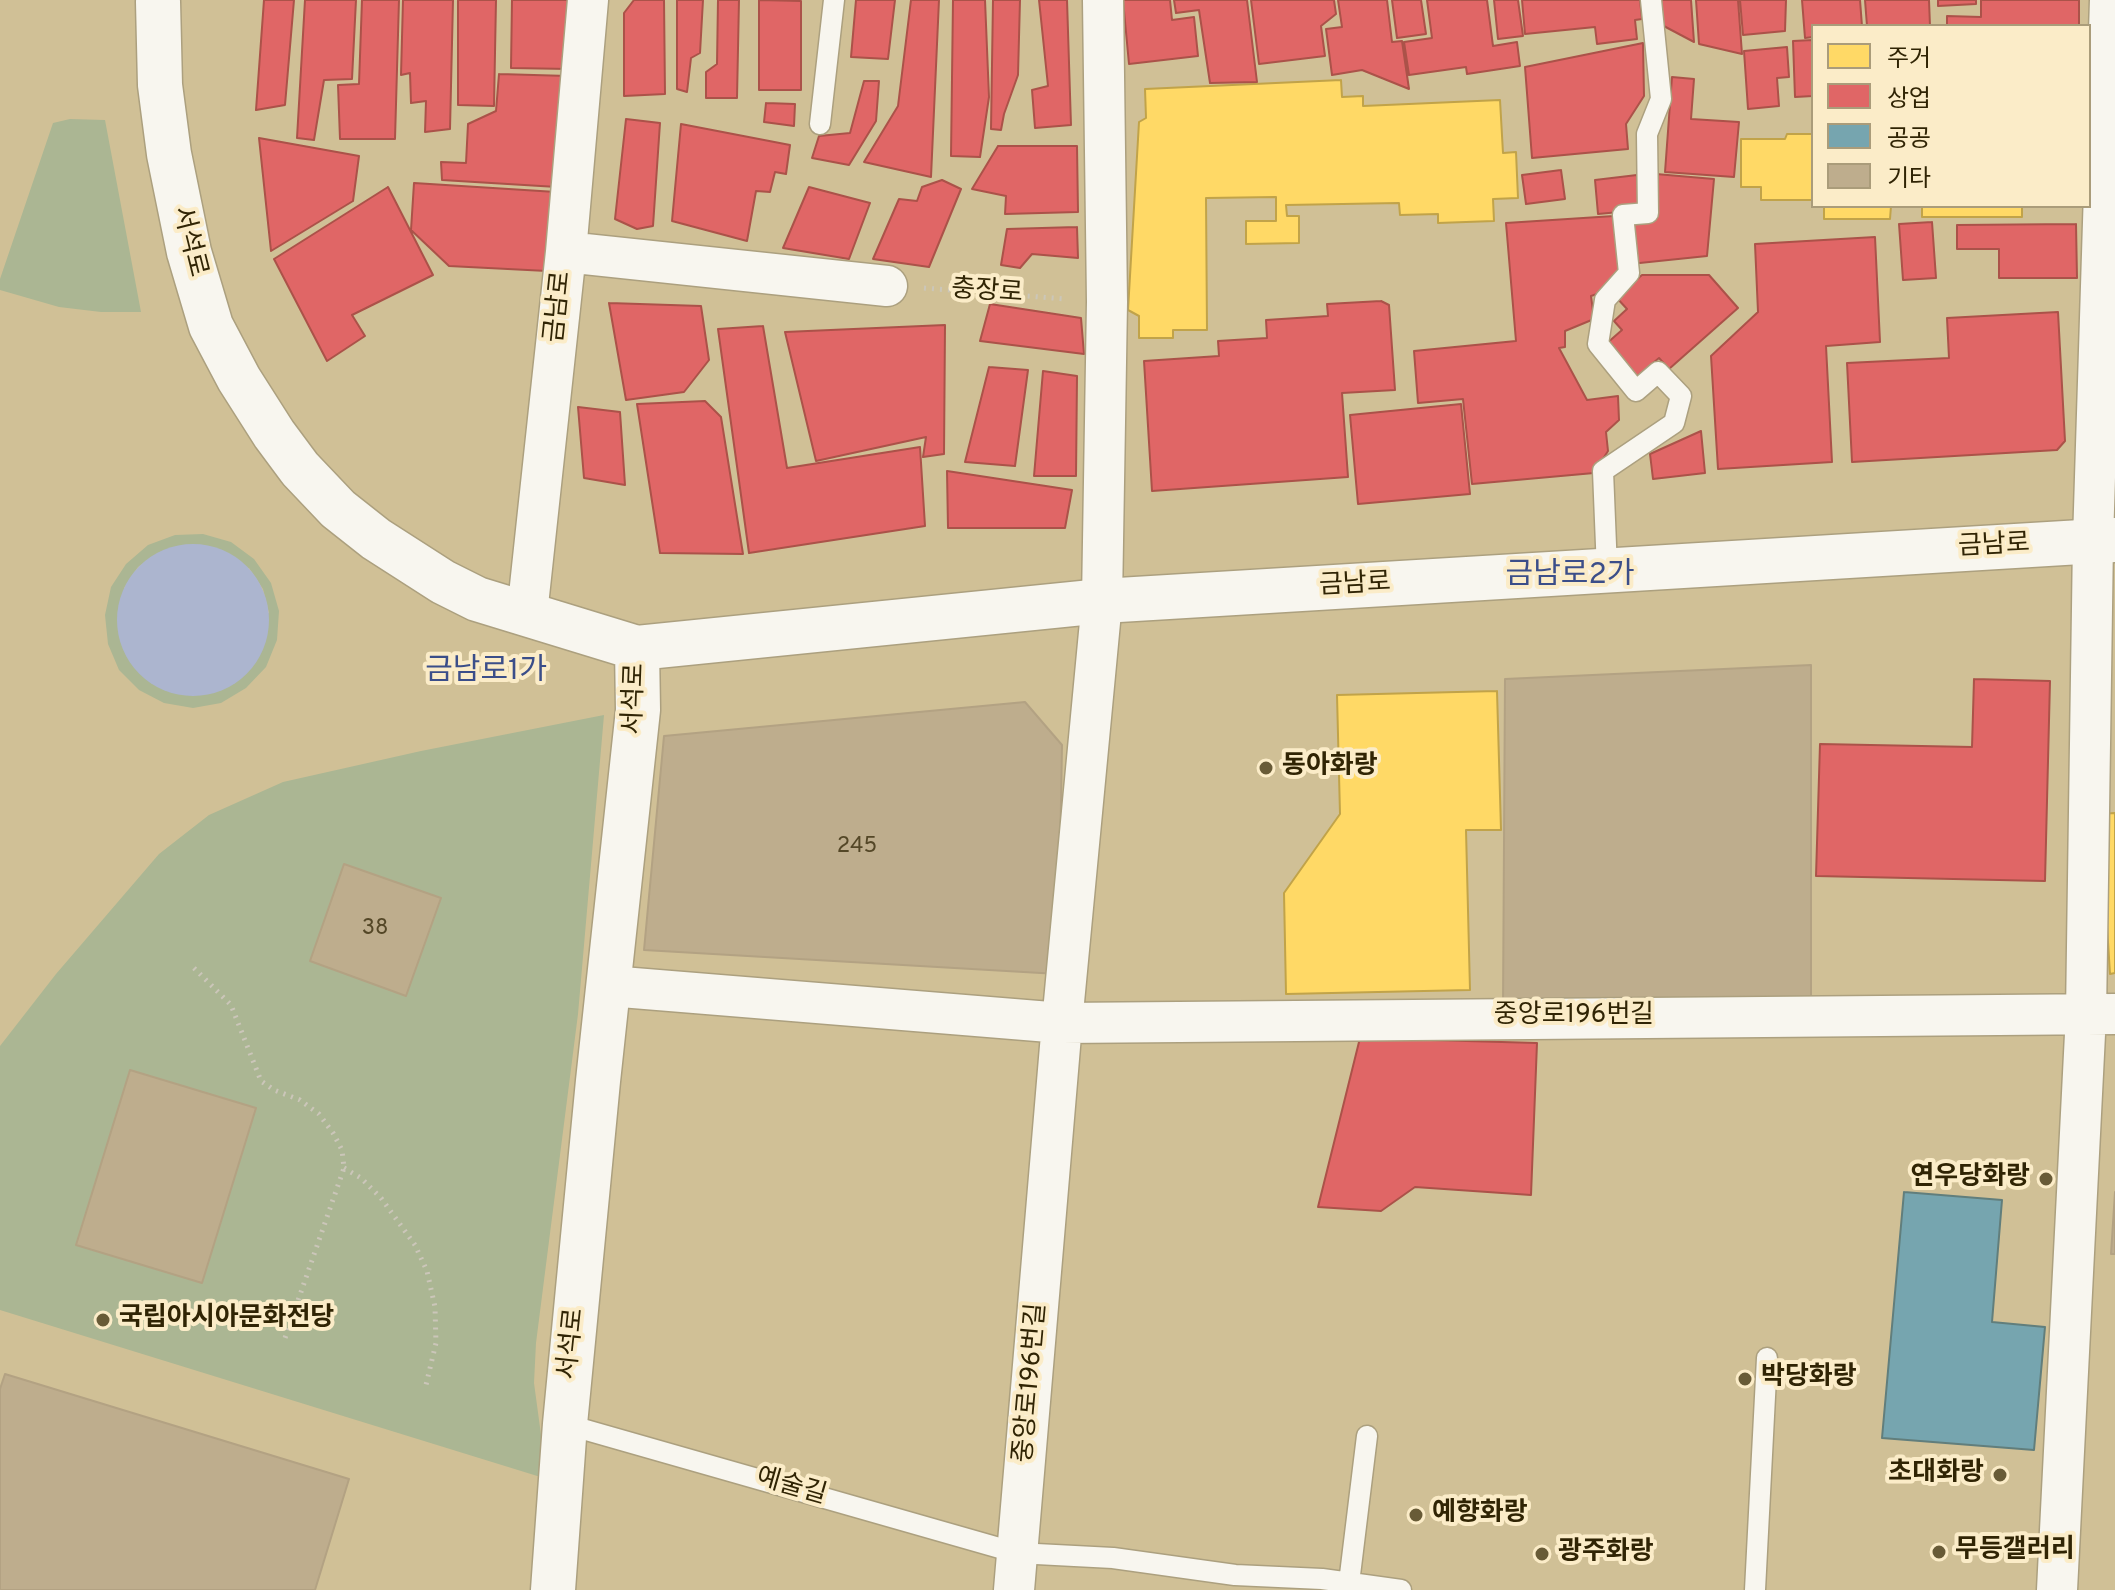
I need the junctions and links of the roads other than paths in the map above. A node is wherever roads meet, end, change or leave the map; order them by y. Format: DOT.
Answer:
graph roads {
  1 [pos="588,0"];
  2 [pos="834,0"];
  3 [pos="1103,0"];
  4 [pos="1651,0"];
  5 [pos="2110,0"];
  6 [pos="154,1"];
  7 [pos="2111,110"];
  8 [pos="820,124"];
  9 [pos="566,252"];
  10 [pos="887,286"];
  11 [pos="2104,541"];
  12 [pos="1607,570"];
  13 [pos="1102,601"];
  14 [pos="527,614"];
  15 [pos="637,648"];
  16 [pos="609,986"];
  17 [pos="2100,1014"];
  18 [pos="1062,1023"];
  19 [pos="1767,1358"];
  20 [pos="565,1424"];
  21 [pos="1367,1436"];
  22 [pos="1016,1571"];
  23 [pos="1276,1583"];
  24 [pos="1349,1583"];
  25 [pos="553,1590"];
  26 [pos="1401,1590"];
  27 [pos="1755,1590"];
  28 [pos="2057,1590"];
  1 -- 9 [label="street, 금남로"];
  2 -- 8 [label="lane"];
  3 -- 13 [label="street"];
  4 -- 12 [label="lane"];
  5 -- 7 [label="street"];
  6 -- 14 [label="street, 서석로"];
  7 -- 11 [label="street"];
  9 -- 10 [label="street"];
  9 -- 14 [label="street, 금남로"];
  11 -- 12 [label="street, 금남로"];
  11 -- 17 [label="street"];
  12 -- 13 [label="street, 금남로"];
  13 -- 15 [label="street, 금남로"];
  13 -- 18 [label="street"];
  14 -- 15 [label="street, 서석로"];
  15 -- 16 [label="street, 서석로"];
  16 -- 18 [label="street, 중앙로196번길"];
  16 -- 20 [label="street, 서석로"];
  17 -- 18 [label="street, 중앙로196번길"];
  17 -- 28 [label="street"];
  18 -- 22 [label="street, 중앙로196번길"];
  19 -- 27 [label="lane"];
  20 -- 22 [label="lane, 예술길"];
  20 -- 25 [label="street, 서석로"];
  21 -- 24 [label="lane"];
  22 -- 23 [label="lane, 예술길"];
  23 -- 24 [label="lane, 예술길"];
  24 -- 26 [label="lane, 예술길"];
}
